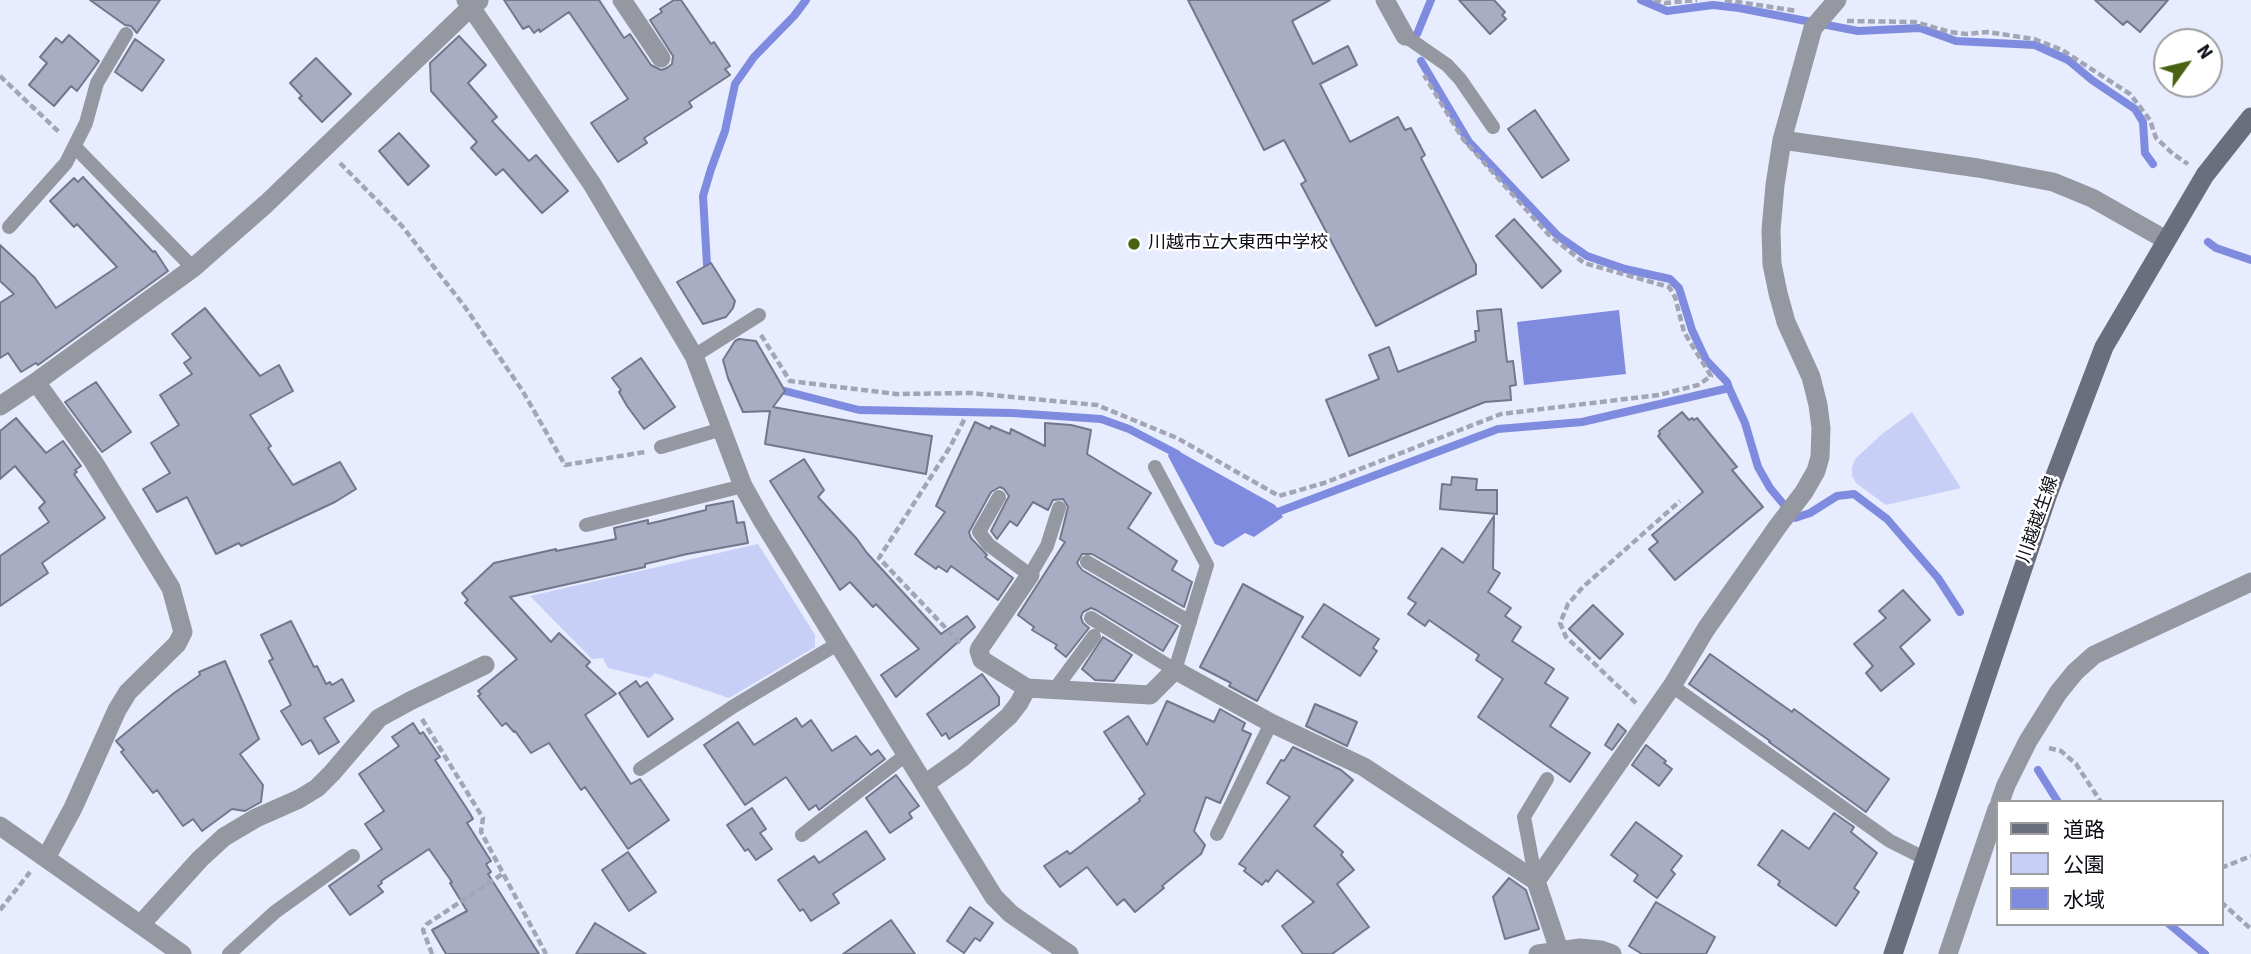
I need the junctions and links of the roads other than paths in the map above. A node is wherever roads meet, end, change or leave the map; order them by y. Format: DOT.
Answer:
graph roads {
  1 [pos="622,0"];
  2 [pos="1385,0"];
  3 [pos="1838,0"];
  4 [pos="472,2"];
  5 [pos="126,34"];
  6 [pos="1405,36"];
  7 [pos="661,58"];
  8 [pos="2251,117"];
  9 [pos="1493,127"];
  10 [pos="1782,139"];
  11 [pos="75,147"];
  12 [pos="9,227"];
  13 [pos="2166,240"];
  14 [pos="193,268"];
  15 [pos="755,318"];
  16 [pos="694,356"];
  17 [pos="36,382"];
  18 [pos="0,406"];
  19 [pos="722,429"];
  20 [pos="661,447"];
  21 [pos="1155,467"];
  22 [pos="743,486"];
  23 [pos="999,497"];
  24 [pos="1059,508"];
  25 [pos="586,525"];
  26 [pos="1087,562"];
  27 [pos="1030,575"];
  28 [pos="2251,582"];
  29 [pos="1091,618"];
  30 [pos="1190,622"];
  31 [pos="1094,636"];
  32 [pos="839,643"];
  33 [pos="485,665"];
  34 [pos="1175,670"];
  35 [pos="1672,686"];
  36 [pos="1027,688"];
  37 [pos="1055,689"];
  38 [pos="1271,723"];
  39 [pos="907,754"];
  40 [pos="640,769"];
  41 [pos="1547,779"];
  42 [pos="925,785"];
  43 [pos="2001,800"];
  44 [pos="1996,812"];
  45 [pos="0,826"];
  46 [pos="1217,834"];
  47 [pos="802,835"];
  48 [pos="353,856"];
  49 [pos="45,857"];
  50 [pos="1924,858"];
  51 [pos="1536,881"];
  52 [pos="141,924"];
  53 [pos="1559,950"];
  54 [pos="182,954"];
  55 [pos="229,954"];
  56 [pos="1069,954"];
  57 [pos="1538,954"];
  58 [pos="1612,954"];
  59 [pos="1893,954"];
  60 [pos="1948,954"];
  1 -- 7 [label="street"];
  2 -- 6 [label="street"];
  3 -- 10 [label="street"];
  4 -- 14 [label="street"];
  4 -- 16 [label="street"];
  5 -- 11 [label="lane"];
  6 -- 9 [label="lane"];
  8 -- 13 [label="main road, 川越越生線"];
  10 -- 13 [label="street"];
  10 -- 35 [label="street"];
  11 -- 12 [label="lane"];
  11 -- 14 [label="lane"];
  13 -- 50 [label="main road, 川越越生線"];
  14 -- 17 [label="street"];
  15 -- 16 [label="lane"];
  16 -- 19 [label="street"];
  17 -- 18 [label="street"];
  17 -- 49 [label="street"];
  19 -- 20 [label="lane"];
  19 -- 22 [label="street"];
  21 -- 30 [label="lane"];
  22 -- 25 [label="lane"];
  22 -- 32 [label="street"];
  23 -- 27 [label="lane"];
  24 -- 27 [label="lane"];
  26 -- 30 [label="lane"];
  27 -- 36 [label="street"];
  28 -- 43 [label="street"];
  29 -- 34 [label="lane"];
  30 -- 34 [label="lane"];
  31 -- 37 [label="lane"];
  32 -- 39 [label="street"];
  32 -- 40 [label="lane"];
  33 -- 52 [label="street"];
  34 -- 37 [label="street"];
  34 -- 38 [label="street"];
  35 -- 50 [label="lane"];
  35 -- 51 [label="street"];
  36 -- 37 [label="street"];
  36 -- 42 [label="street"];
  38 -- 46 [label="lane"];
  38 -- 51 [label="street"];
  39 -- 42 [label="street"];
  39 -- 47 [label="lane"];
  41 -- 51 [label="lane"];
  42 -- 56 [label="street"];
  44 -- 60 [label="street"];
  45 -- 49 [label="street"];
  48 -- 55 [label="lane"];
  49 -- 52 [label="street"];
  50 -- 59 [label="main road, 川越越生線"];
  51 -- 53 [label="street"];
  52 -- 54 [label="street"];
  53 -- 57 [label="street"];
  53 -- 58 [label="street"];
}
